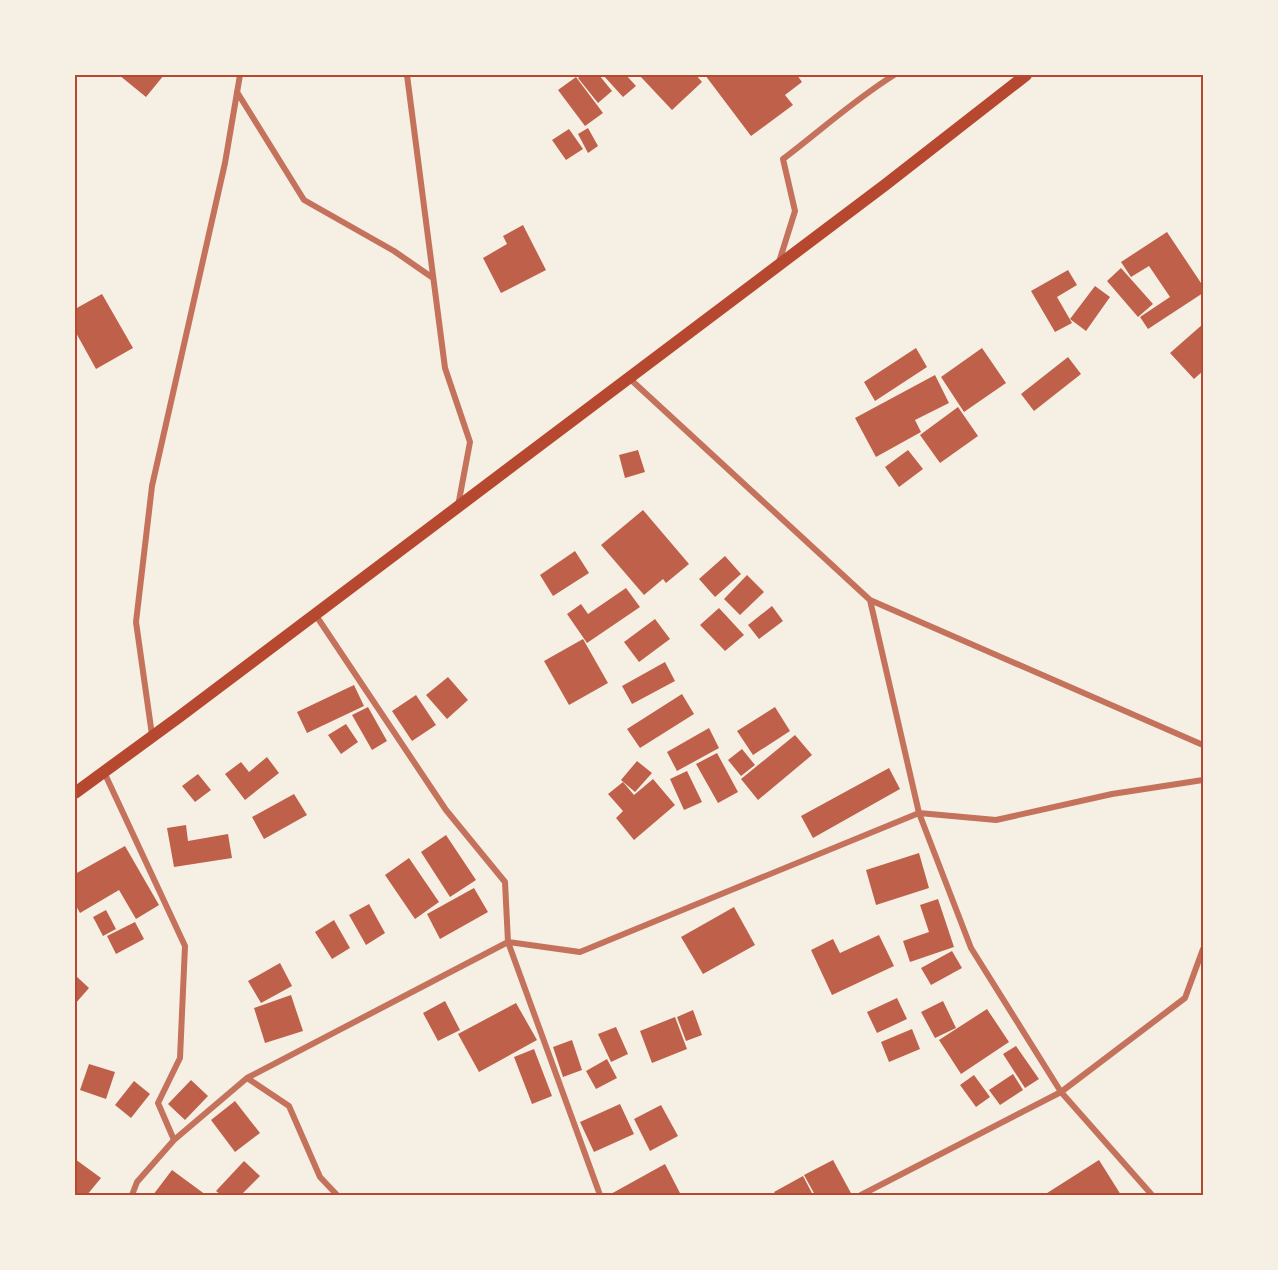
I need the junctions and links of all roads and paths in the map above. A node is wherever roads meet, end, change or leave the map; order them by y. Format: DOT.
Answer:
graph roads {
  1 [pos="240,75"];
  2 [pos="407,75"];
  3 [pos="894,75"];
  4 [pos="1026,75"];
  5 [pos="237,92"];
  6 [pos="778,265"];
  7 [pos="433,278"];
  8 [pos="628,378"];
  9 [pos="458,506"];
  10 [pos="870,600"];
  11 [pos="315,614"];
  12 [pos="152,736"];
  13 [pos="1203,745"];
  14 [pos="104,772"];
  15 [pos="1203,780"];
  16 [pos="75,793"];
  17 [pos="919,813"];
  18 [pos="508,942"];
  19 [pos="1203,949"];
  20 [pos="247,1078"];
  21 [pos="1061,1092"];
  22 [pos="174,1140"];
  23 [pos="132,1195"];
  24 [pos="337,1195"];
  25 [pos="600,1195"];
  26 [pos="861,1195"];
  27 [pos="1152,1195"];
  1 -- 5 [label="street"];
  2 -- 7 [label="street"];
  3 -- 6 [label="street"];
  4 -- 6 [label="main road"];
  5 -- 7 [label="street"];
  5 -- 12 [label="street"];
  6 -- 8 [label="main road"];
  7 -- 9 [label="street"];
  8 -- 9 [label="main road"];
  8 -- 10 [label="street"];
  9 -- 11 [label="main road"];
  10 -- 13 [label="street"];
  10 -- 17 [label="street"];
  11 -- 12 [label="main road"];
  11 -- 18 [label="street"];
  12 -- 14 [label="main road"];
  14 -- 16 [label="main road"];
  14 -- 22 [label="street"];
  15 -- 17 [label="street"];
  17 -- 18 [label="street"];
  17 -- 21 [label="street"];
  18 -- 20 [label="street"];
  18 -- 25 [label="street"];
  19 -- 21 [label="street"];
  20 -- 22 [label="street"];
  20 -- 24 [label="street"];
  21 -- 26 [label="street"];
  21 -- 27 [label="street"];
  22 -- 23 [label="street"];
}
